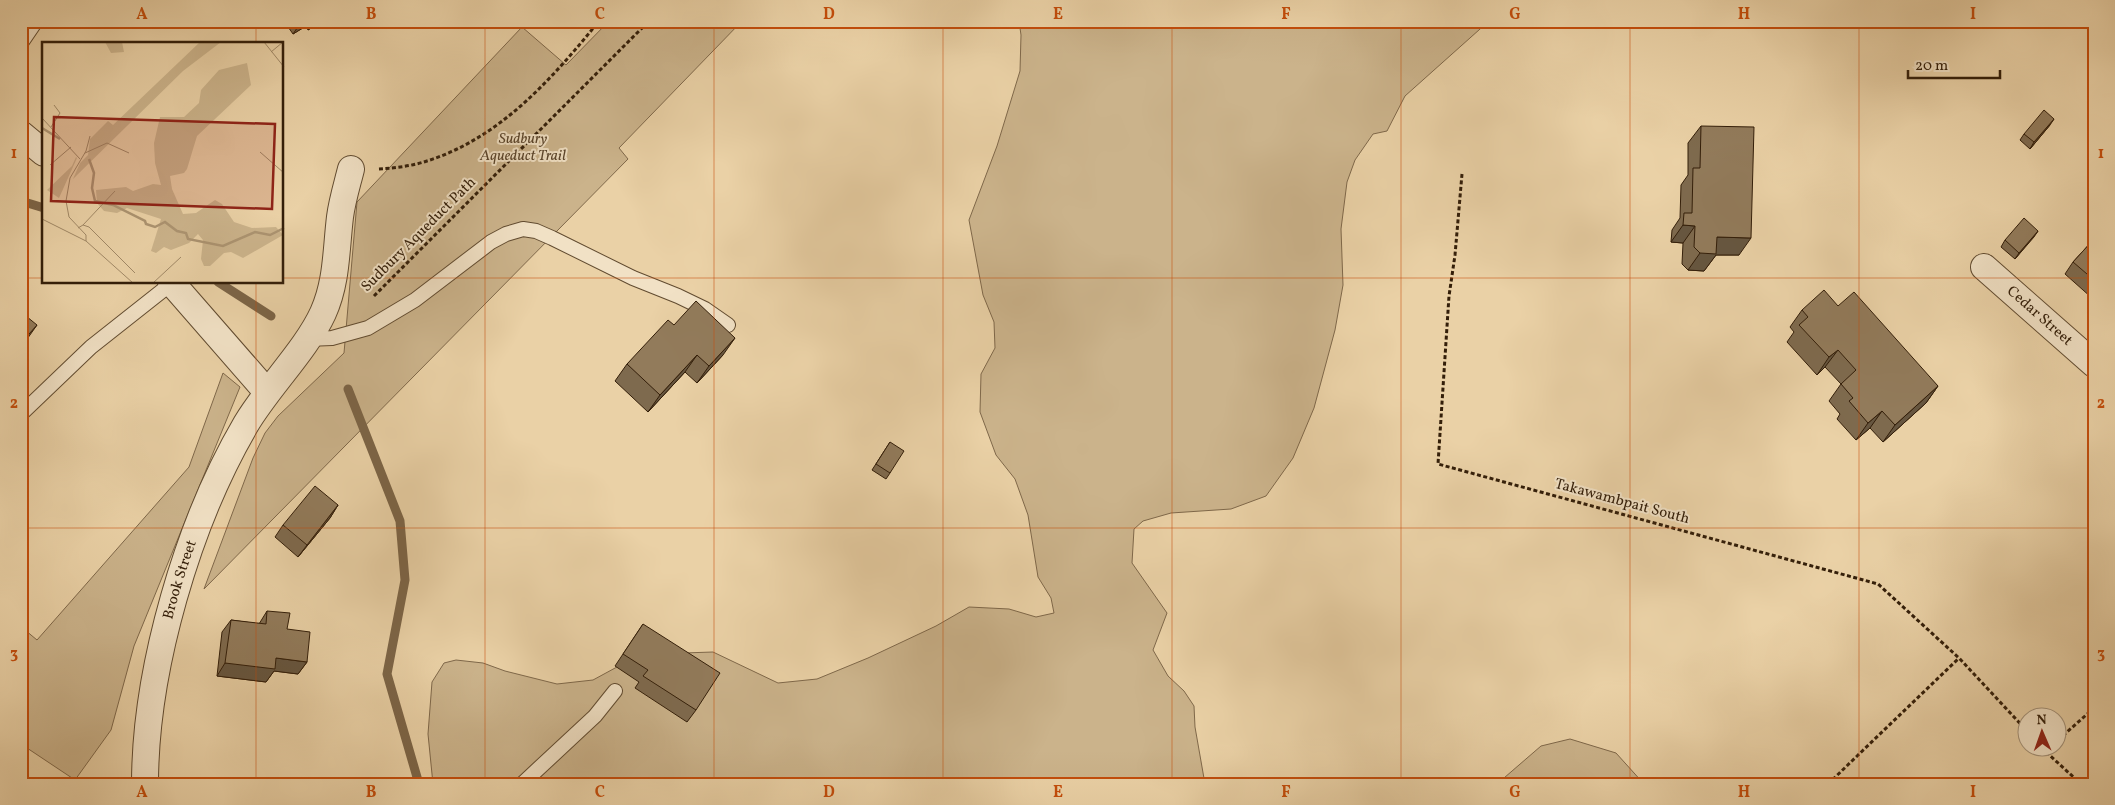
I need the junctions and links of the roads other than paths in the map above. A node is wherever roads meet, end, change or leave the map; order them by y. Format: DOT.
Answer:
graph roads {
  1 [pos="36,21"];
  2 [pos="21,43"];
  3 [pos="21,134"];
  4 [pos="42,151"];
  5 [pos="350,169"];
  6 [pos="1984,267"];
  7 [pos="170,284"];
  8 [pos="172,284"];
  9 [pos="728,325"];
  10 [pos="307,339"];
  11 [pos="2094,364"];
  12 [pos="267,392"];
  13 [pos="21,414"];
  14 [pos="615,691"];
  15 [pos="145,784"];
  16 [pos="522,784"];
  1 -- 2 [label="lane"];
  3 -- 4 [label="street"];
  5 -- 10 [label="street, Brook Street"];
  6 -- 11 [label="street, Cedar Street"];
  7 -- 13 [label="lane"];
  8 -- 12 [label="street"];
  9 -- 10 [label="lane"];
  10 -- 12 [label="street, Brook Street"];
  12 -- 15 [label="street, Brook Street"];
  14 -- 16 [label="lane"];
}
